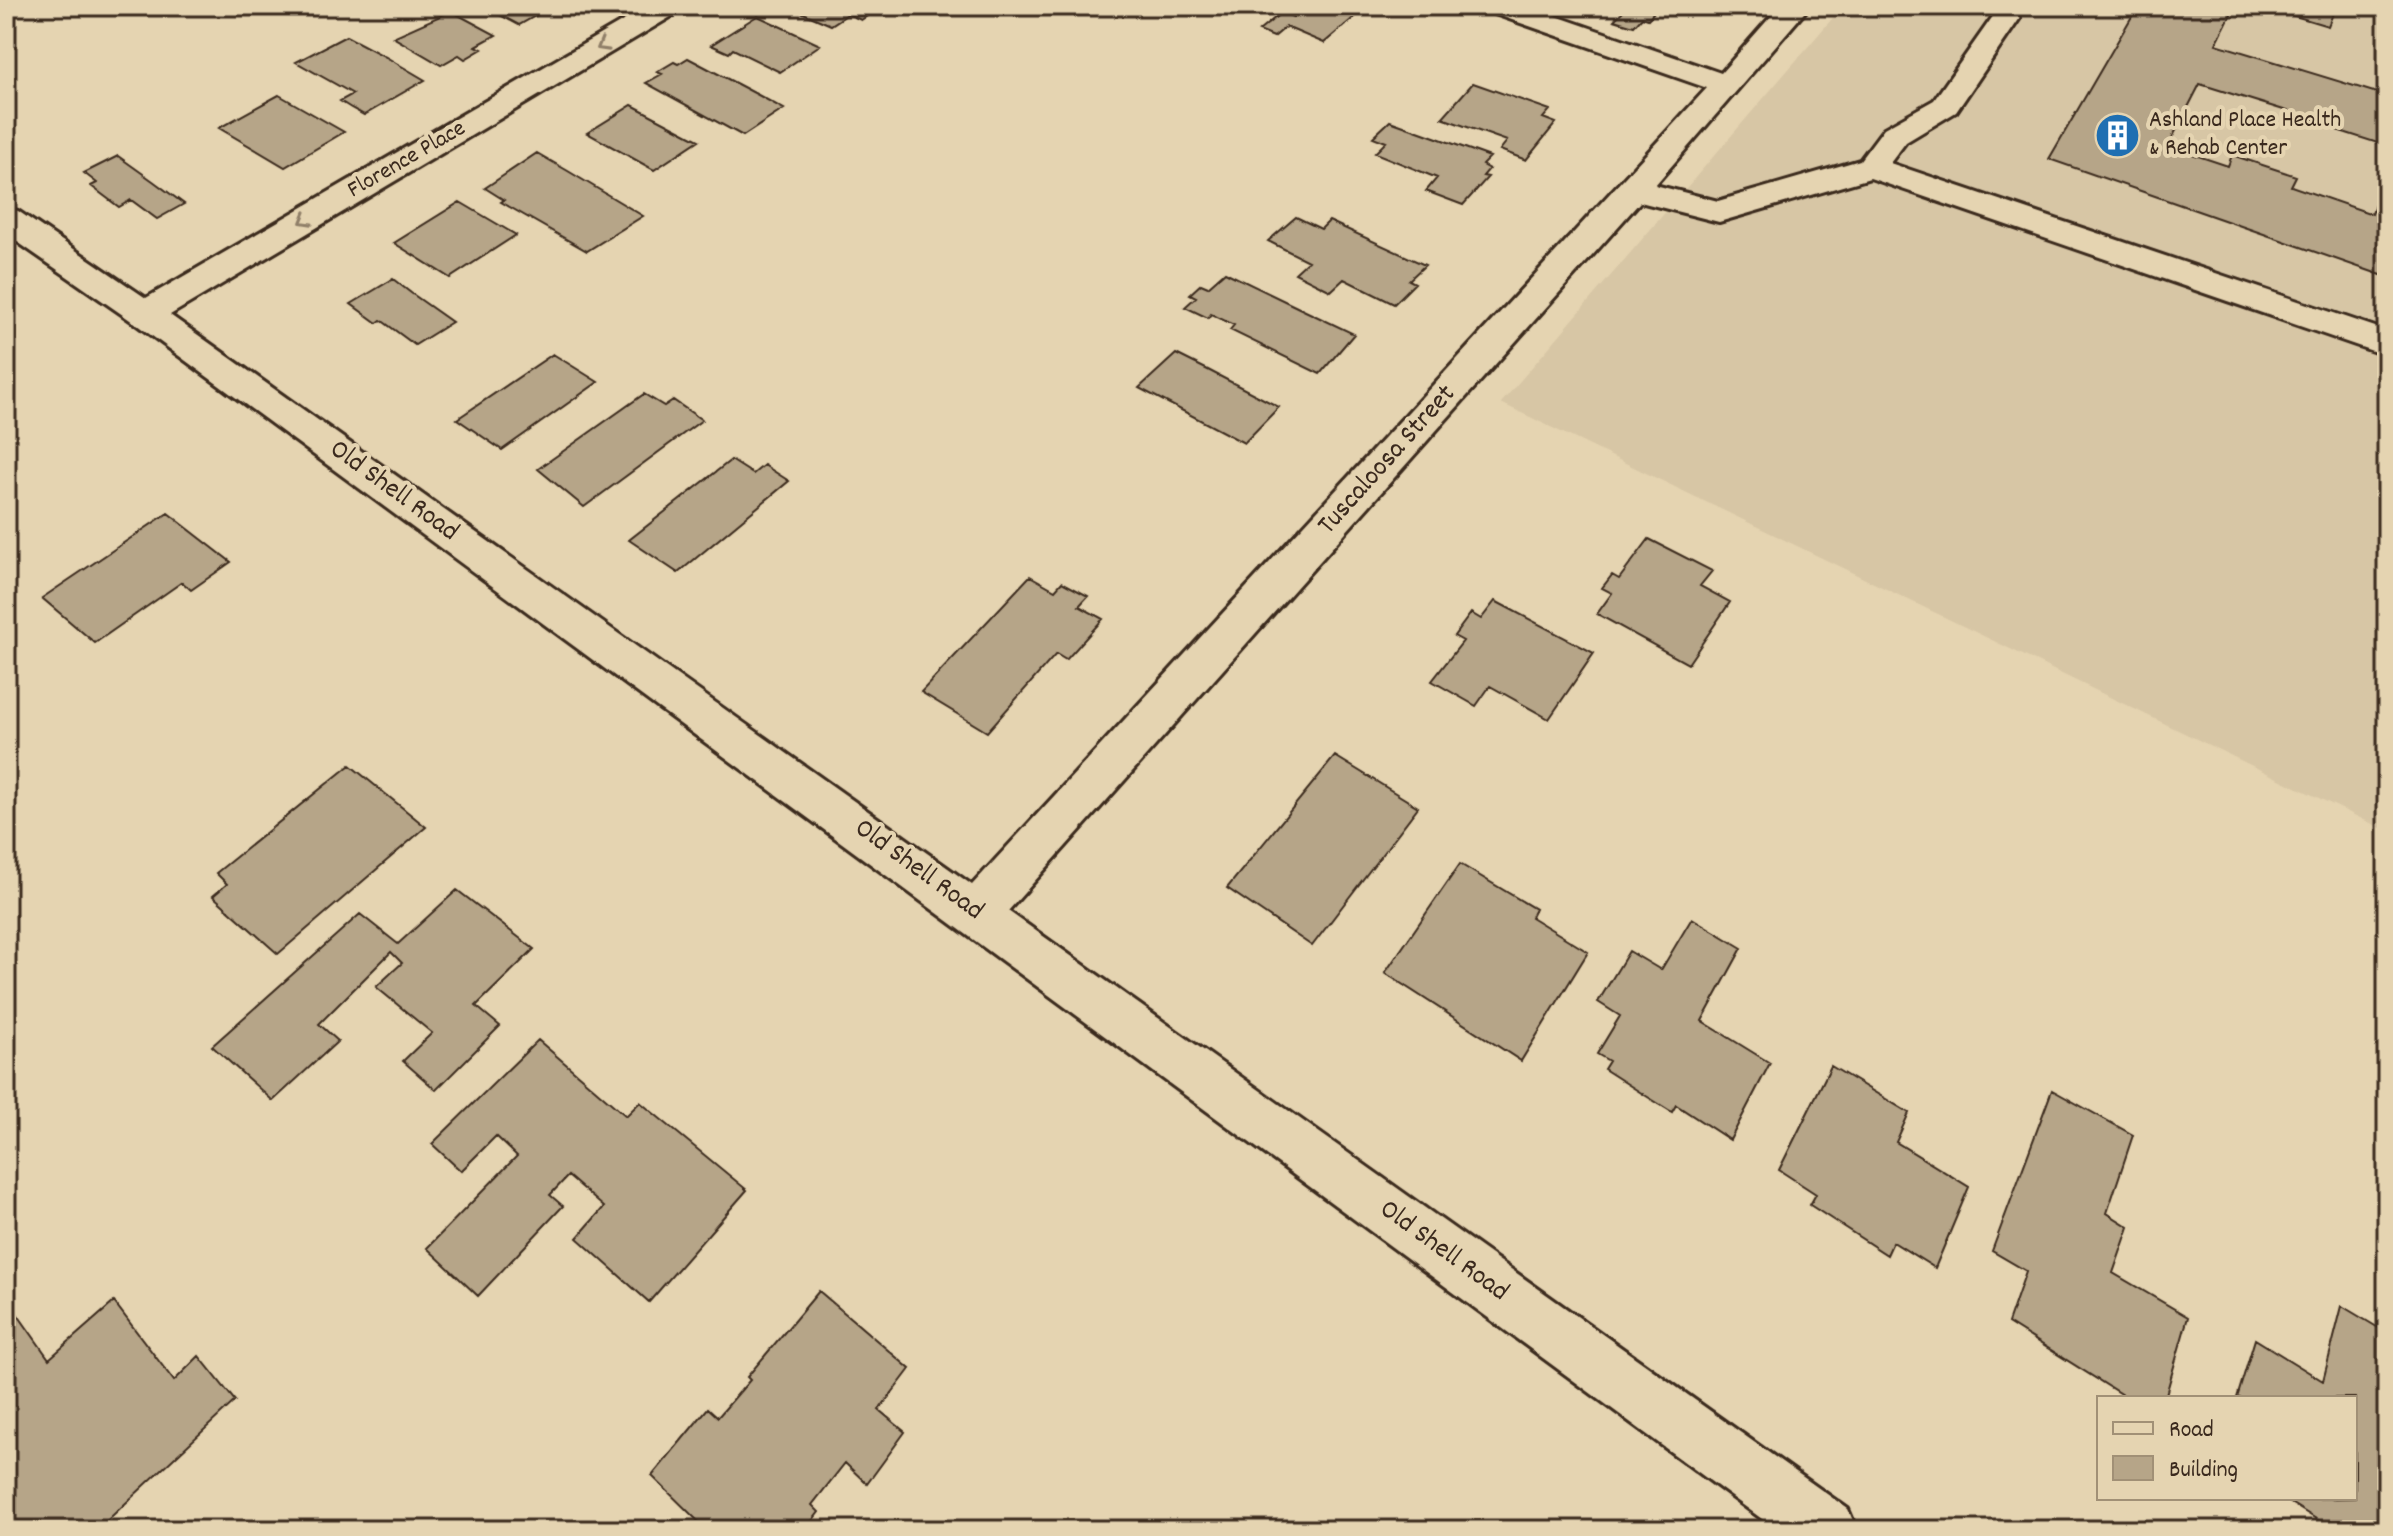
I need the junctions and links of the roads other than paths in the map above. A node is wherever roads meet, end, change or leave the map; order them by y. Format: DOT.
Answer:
graph roads {
  1 [pos="669,6"];
  2 [pos="1499,6"];
  3 [pos="1796,6"];
  4 [pos="2001,11"];
  5 [pos="1725,84"];
  6 [pos="1871,167"];
  7 [pos="1633,190"];
  8 [pos="6,218"];
  9 [pos="145,314"];
  10 [pos="2387,344"];
  11 [pos="977,913"];
  12 [pos="1827,1530"];
  1 -- 9 [label="street, Florence Place, one-way"];
  2 -- 5 [label="street"];
  3 -- 5 [label="street, Tuscaloosa Street"];
  4 -- 6 [label="street"];
  5 -- 7 [label="street, Tuscaloosa Street"];
  6 -- 7 [label="street"];
  6 -- 10 [label="street"];
  7 -- 11 [label="street, Tuscaloosa Street"];
  8 -- 9 [label="street, Old Shell Road"];
  9 -- 11 [label="street, Old Shell Road"];
  11 -- 12 [label="street, Old Shell Road"];
}
